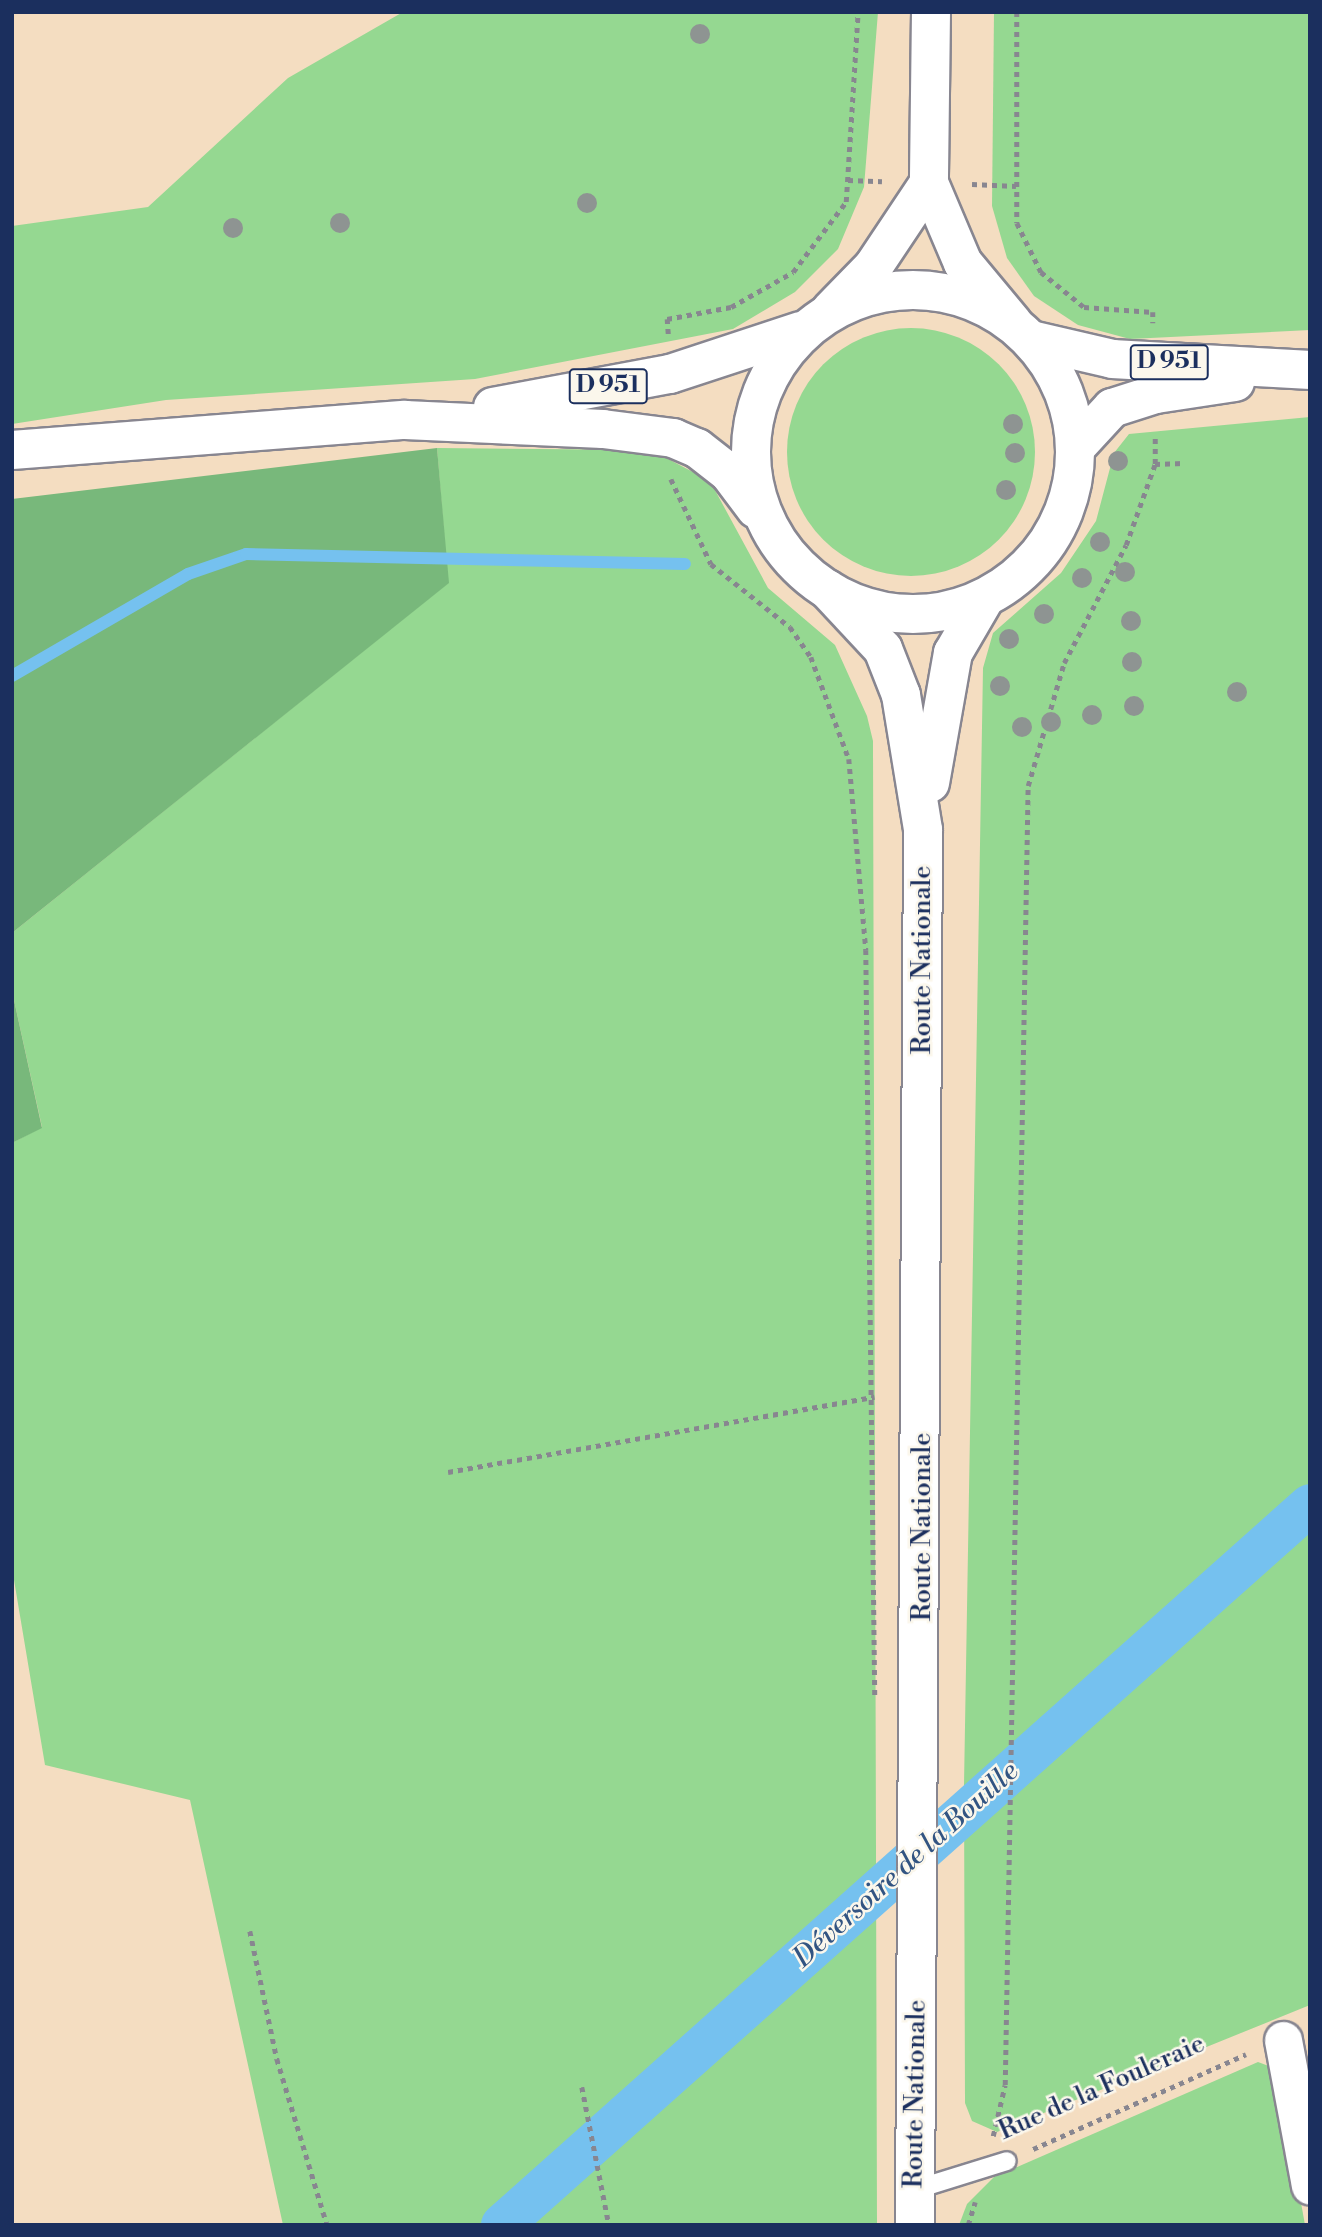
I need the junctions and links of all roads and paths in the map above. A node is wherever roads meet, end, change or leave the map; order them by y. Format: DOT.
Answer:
graph roads {
  1 [pos="858,12"];
  2 [pos="932,12"];
  3 [pos="1017,12"];
  4 [pos="848,180"];
  5 [pos="886,181"];
  6 [pos="929,183"];
  7 [pos="981,184"];
  8 [pos="1016,186"];
  9 [pos="819,319"];
  10 [pos="1022,331"];
  11 [pos="1310,370"];
  12 [pos="670,374"];
  13 [pos="1310,376"];
  14 [pos="1155,377"];
  15 [pos="405,421"];
  16 [pos="673,438"];
  17 [pos="1076,447"];
  18 [pos="12,450"];
  19 [pos="1184,463"];
  20 [pos="1155,464"];
  21 [pos="769,528"];
  22 [pos="827,590"];
  23 [pos="985,598"];
  24 [pos="923,830"];
  25 [pos="923,1389"];
  26 [pos="874,1397"];
  27 [pos="448,1472"];
  28 [pos="875,1700"];
  29 [pos="250,1931"];
  30 [pos="1283,2040"];
  31 [pos="582,2087"];
  32 [pos="1007,2161"];
  33 [pos="986,2167"];
  34 [pos="1310,2186"];
  35 [pos="915,2207"];
  36 [pos="327,2225"];
  37 [pos="609,2225"];
  38 [pos="968,2225"];
  1 -- 4 [label="path"];
  2 -- 6 [label="main road"];
  3 -- 8 [label="path"];
  4 -- 5 [label="path"];
  4 -- 12 [label="path"];
  6 -- 9 [label="main road"];
  6 -- 10 [label="main road"];
  7 -- 8 [label="path"];
  8 -- 14 [label="path"];
  9 -- 10 [label="main road"];
  9 -- 12 [label="main road, D 951"];
  9 -- 21 [label="main road"];
  10 -- 14 [label="main road, D 951"];
  10 -- 17 [label="main road"];
  11 -- 14 [label="main road, D 951"];
  12 -- 15 [label="main road, D 951"];
  13 -- 14 [label="main road, D 951"];
  14 -- 17 [label="main road, D 951"];
  14 -- 20 [label="path"];
  15 -- 16 [label="main road, D 951"];
  15 -- 18 [label="main road, D 951"];
  16 -- 21 [label="main road, D 951"];
  16 -- 26 [label="path"];
  17 -- 23 [label="main road"];
  19 -- 20 [label="path"];
  20 -- 33 [label="path"];
  21 -- 22 [label="main road, Route Nationale"];
  22 -- 23 [label="main road"];
  22 -- 24 [label="main road, Route Nationale"];
  23 -- 24 [label="main road, Route Nationale"];
  24 -- 25 [label="main road, Route Nationale"];
  25 -- 26 [label="path"];
  25 -- 35 [label="main road, Route Nationale"];
  26 -- 27 [label="path"];
  26 -- 28 [label="path"];
  29 -- 36 [label="path"];
  30 -- 32 [label="path, Rue de la Fouleraie"];
  30 -- 34 [label="street"];
  31 -- 37 [label="path"];
  32 -- 33 [label="lane, Rue de la Fouleraie"];
  33 -- 35 [label="lane, Rue de la Fouleraie"];
  33 -- 38 [label="path"];
}
